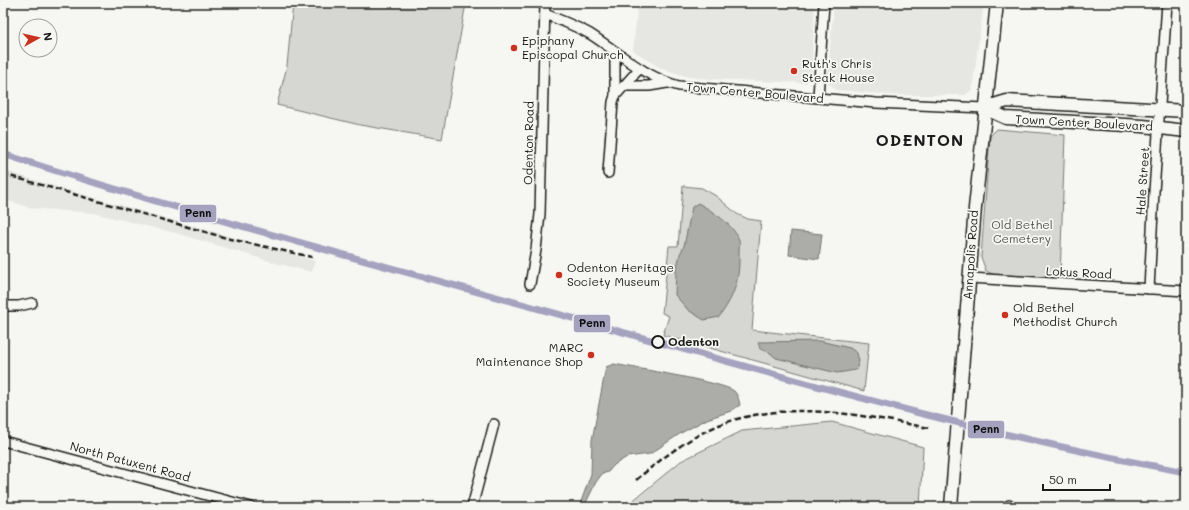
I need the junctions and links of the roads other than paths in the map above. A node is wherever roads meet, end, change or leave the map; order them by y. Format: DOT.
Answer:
graph roads {
  1 [pos="545,3"];
  2 [pos="824,3"];
  3 [pos="997,3"];
  4 [pos="1167,3"];
  5 [pos="546,14"];
  6 [pos="615,52"];
  7 [pos="639,69"];
  8 [pos="667,83"];
  9 [pos="624,86"];
  10 [pos="615,96"];
  11 [pos="818,97"];
  12 [pos="984,108"];
  13 [pos="1161,109"];
  14 [pos="1186,111"];
  15 [pos="1159,127"];
  16 [pos="1186,131"];
  17 [pos="608,172"];
  18 [pos="970,278"];
  19 [pos="530,284"];
  20 [pos="1149,289"];
  21 [pos="1186,291"];
  22 [pos="32,303"];
  23 [pos="3,306"];
  24 [pos="494,424"];
  25 [pos="3,441"];
  26 [pos="251,507"];
  27 [pos="472,507"];
  28 [pos="951,507"];
  1 -- 5 [label="street, Odenton Road"];
  2 -- 11 [label="street"];
  3 -- 12 [label="main road, Annapolis Road"];
  4 -- 13 [label="street, Hale Street"];
  5 -- 6 [label="street, Town Center Boulevard"];
  5 -- 19 [label="street, Odenton Road"];
  6 -- 7 [label="street, Town Center Boulevard"];
  6 -- 10 [label="street"];
  7 -- 8 [label="street, Town Center Boulevard"];
  7 -- 9 [label="street"];
  8 -- 9 [label="street"];
  8 -- 11 [label="street, Town Center Boulevard"];
  9 -- 10 [label="street"];
  10 -- 17 [label="street"];
  11 -- 12 [label="street, Town Center Boulevard"];
  12 -- 13 [label="main road, Town Center Boulevard"];
  12 -- 15 [label="main road, Town Center Boulevard"];
  12 -- 18 [label="main road, Annapolis Road"];
  13 -- 14 [label="main road, Town Center Boulevard"];
  13 -- 15 [label="street, Hale Street"];
  15 -- 16 [label="main road, Town Center Boulevard"];
  15 -- 20 [label="street, Hale Street"];
  18 -- 20 [label="street, Lokus Road"];
  18 -- 28 [label="main road, Annapolis Road"];
  20 -- 21 [label="street, Lokus Road"];
  22 -- 23 [label="street"];
  24 -- 27 [label="street"];
  25 -- 26 [label="street, North Patuxent Road"];
}
